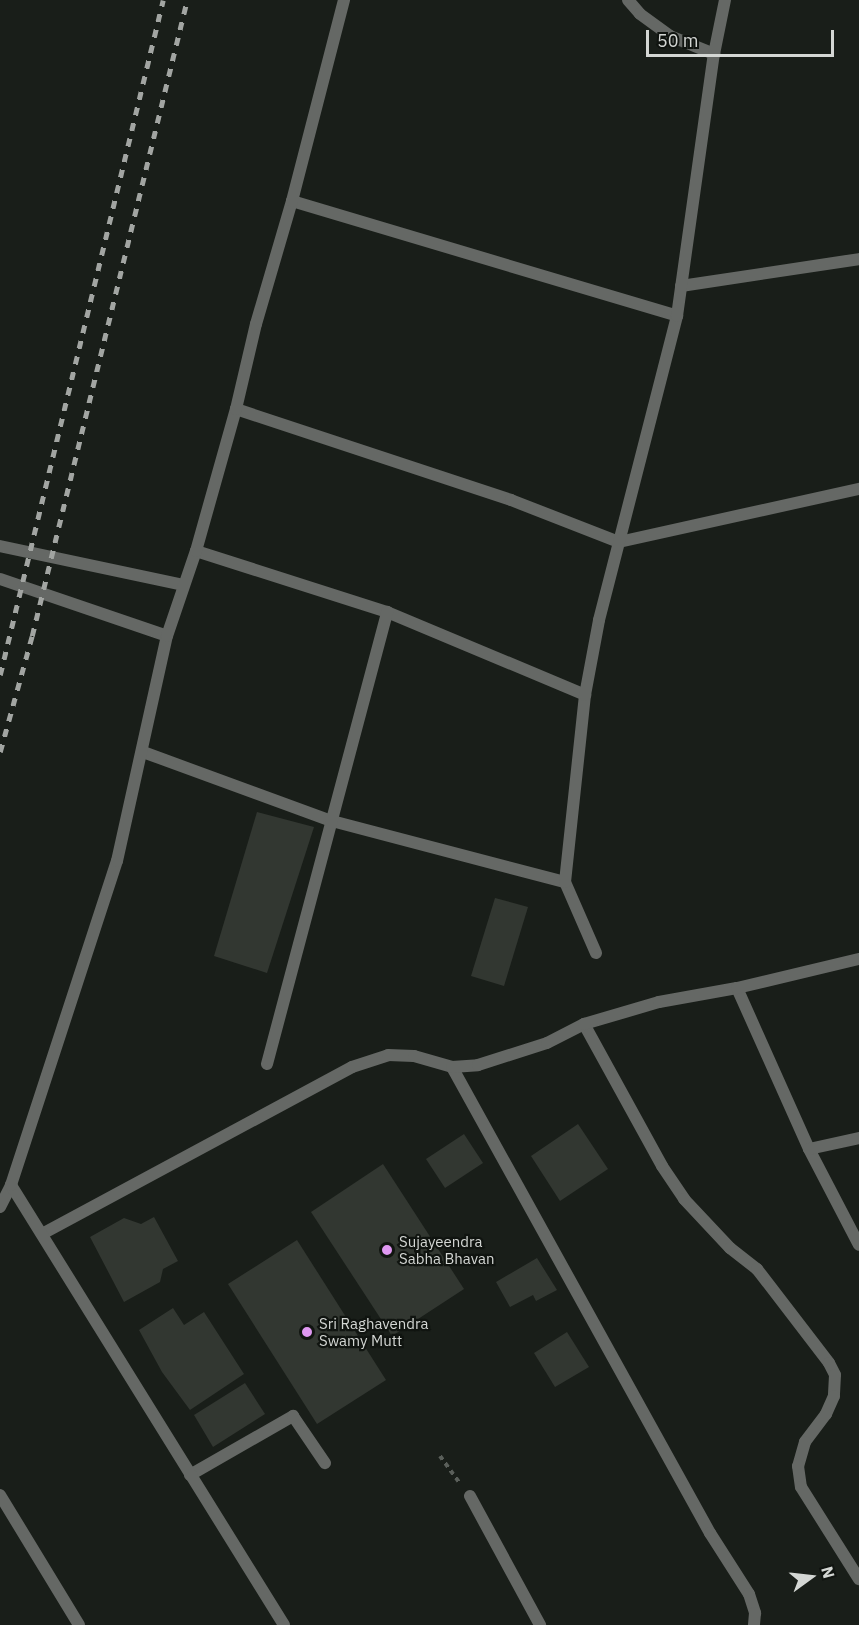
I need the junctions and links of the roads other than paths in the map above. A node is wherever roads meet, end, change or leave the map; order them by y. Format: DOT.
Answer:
graph roads {
  1 [pos="344,0"];
  2 [pos="628,0"];
  3 [pos="725,0"];
  4 [pos="714,54"];
  5 [pos="292,201"];
  6 [pos="859,259"];
  7 [pos="681,286"];
  8 [pos="677,316"];
  9 [pos="236,409"];
  10 [pos="859,489"];
  11 [pos="619,542"];
  12 [pos="0,546"];
  13 [pos="196,551"];
  14 [pos="0,579"];
  15 [pos="183,585"];
  16 [pos="387,612"];
  17 [pos="167,636"];
  18 [pos="585,695"];
  19 [pos="143,752"];
  20 [pos="332,821"];
  21 [pos="565,882"];
  22 [pos="596,953"];
  23 [pos="859,959"];
  24 [pos="737,988"];
  25 [pos="584,1024"];
  26 [pos="267,1064"];
  27 [pos="452,1067"];
  28 [pos="859,1138"];
  29 [pos="809,1149"];
  30 [pos="11,1185"];
  31 [pos="0,1207"];
  32 [pos="42,1234"];
  33 [pos="859,1245"];
  34 [pos="325,1463"];
  35 [pos="190,1475"];
  36 [pos="0,1495"];
  37 [pos="470,1496"];
  38 [pos="859,1579"];
  39 [pos="79,1625"];
  40 [pos="284,1625"];
  41 [pos="540,1625"];
  42 [pos="754,1625"];
  1 -- 5 [label="street"];
  2 -- 4 [label="street"];
  3 -- 4 [label="street"];
  4 -- 7 [label="street"];
  5 -- 8 [label="street"];
  5 -- 9 [label="street"];
  6 -- 7 [label="street"];
  7 -- 8 [label="street"];
  8 -- 11 [label="street"];
  9 -- 11 [label="street"];
  9 -- 13 [label="street"];
  10 -- 11 [label="street"];
  11 -- 18 [label="street"];
  12 -- 15 [label="street"];
  13 -- 15 [label="street"];
  13 -- 16 [label="street"];
  14 -- 17 [label="street"];
  15 -- 17 [label="street"];
  16 -- 18 [label="street"];
  16 -- 20 [label="street"];
  17 -- 19 [label="street"];
  18 -- 21 [label="street"];
  19 -- 20 [label="street"];
  19 -- 30 [label="street"];
  20 -- 21 [label="street"];
  20 -- 26 [label="street"];
  21 -- 22 [label="street"];
  23 -- 24 [label="street"];
  24 -- 25 [label="street"];
  24 -- 29 [label="street"];
  25 -- 27 [label="street"];
  25 -- 38 [label="street"];
  27 -- 32 [label="street"];
  27 -- 42 [label="street"];
  28 -- 29 [label="street"];
  29 -- 33 [label="street"];
  30 -- 31 [label="street"];
  30 -- 32 [label="street"];
  32 -- 35 [label="street"];
  34 -- 35 [label="street"];
  35 -- 40 [label="street"];
  36 -- 39 [label="street"];
  37 -- 41 [label="street"];
}
